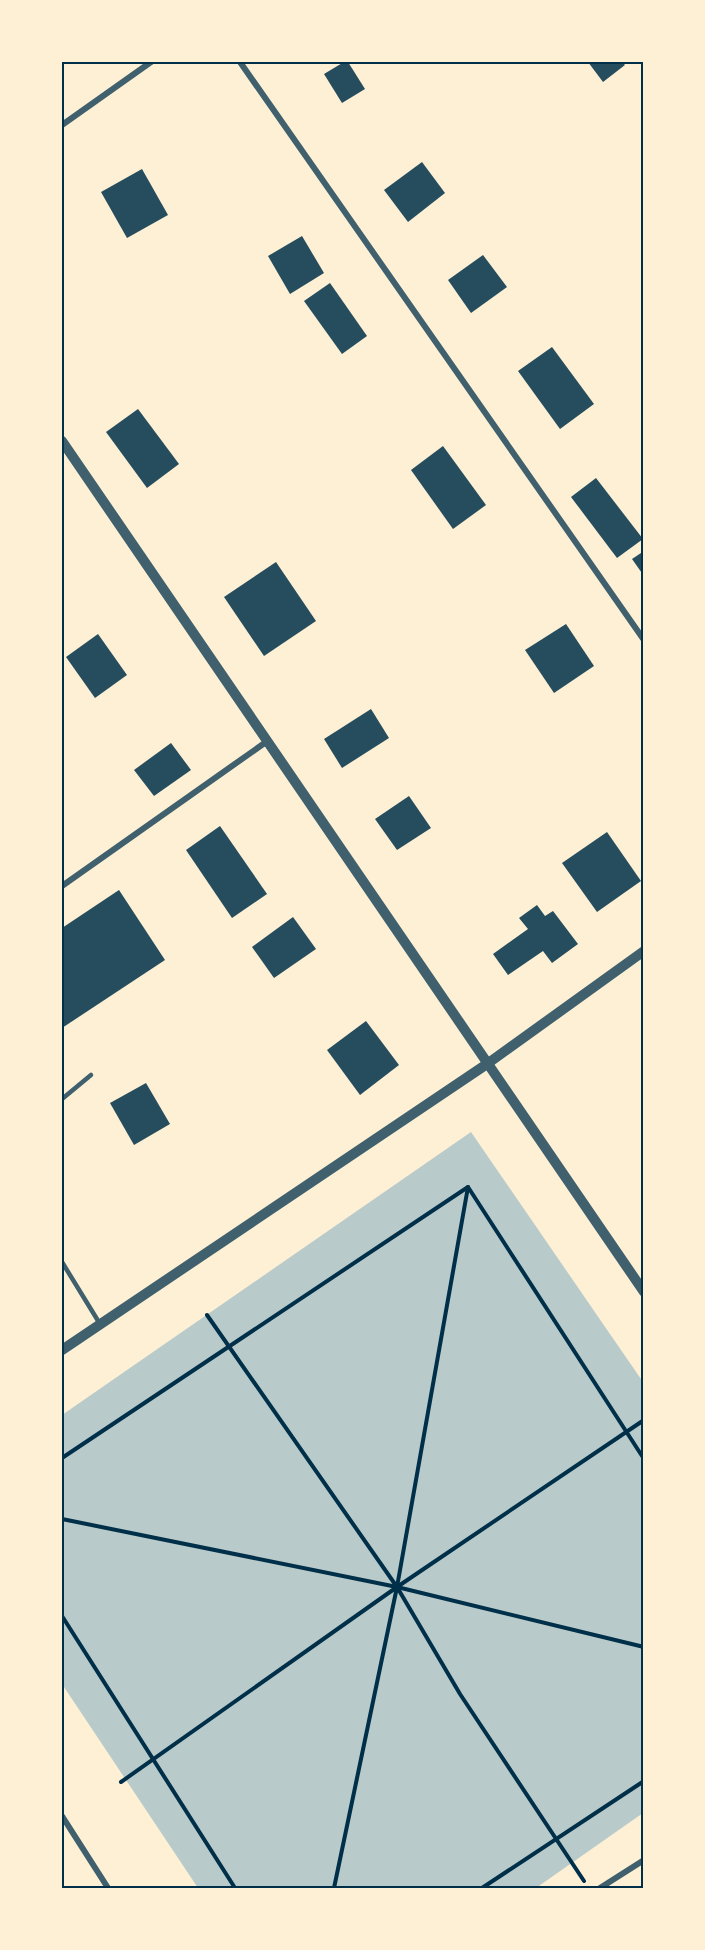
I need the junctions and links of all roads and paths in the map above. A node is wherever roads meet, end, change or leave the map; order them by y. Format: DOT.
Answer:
graph roads {
  1 [pos="151,62"];
  2 [pos="240,62"];
  3 [pos="62,125"];
  4 [pos="62,441"];
  5 [pos="644,640"];
  6 [pos="266,742"];
  7 [pos="62,886"];
  8 [pos="644,951"];
  9 [pos="487,1064"];
  10 [pos="91,1076"];
  11 [pos="62,1099"];
  12 [pos="468,1186"];
  13 [pos="62,1262"];
  14 [pos="644,1292"];
  15 [pos="207,1315"];
  16 [pos="100,1324"];
  17 [pos="228,1347"];
  18 [pos="62,1350"];
  19 [pos="644,1420"];
  20 [pos="626,1432"];
  21 [pos="62,1458"];
  22 [pos="644,1459"];
  23 [pos="62,1519"];
  24 [pos="398,1587"];
  25 [pos="62,1616"];
  26 [pos="644,1647"];
  27 [pos="153,1760"];
  28 [pos="644,1781"];
  29 [pos="121,1782"];
  30 [pos="62,1816"];
  31 [pos="557,1838"];
  32 [pos="644,1860"];
  33 [pos="108,1888"];
  34 [pos="235,1888"];
  35 [pos="334,1888"];
  36 [pos="482,1888"];
  37 [pos="590,1888"];
  38 [pos="600,1888"];
  1 -- 3 [label="street"];
  2 -- 5 [label="street"];
  4 -- 6 [label="street"];
  6 -- 7 [label="street"];
  6 -- 9 [label="street"];
  8 -- 9 [label="street"];
  9 -- 14 [label="street"];
  9 -- 16 [label="street"];
  10 -- 11 [label="lane"];
  12 -- 17 [label="path"];
  12 -- 20 [label="path"];
  12 -- 24 [label="path"];
  13 -- 16 [label="lane"];
  15 -- 17 [label="path"];
  16 -- 18 [label="street"];
  17 -- 21 [label="path"];
  17 -- 24 [label="path"];
  19 -- 20 [label="path"];
  20 -- 22 [label="path"];
  20 -- 24 [label="path"];
  23 -- 24 [label="path"];
  24 -- 26 [label="path"];
  24 -- 27 [label="path"];
  24 -- 31 [label="path"];
  24 -- 35 [label="path"];
  25 -- 27 [label="path"];
  27 -- 29 [label="path"];
  27 -- 34 [label="path"];
  28 -- 31 [label="path"];
  30 -- 33 [label="street"];
  31 -- 36 [label="path"];
  31 -- 37 [label="path"];
  32 -- 38 [label="street"];
}
